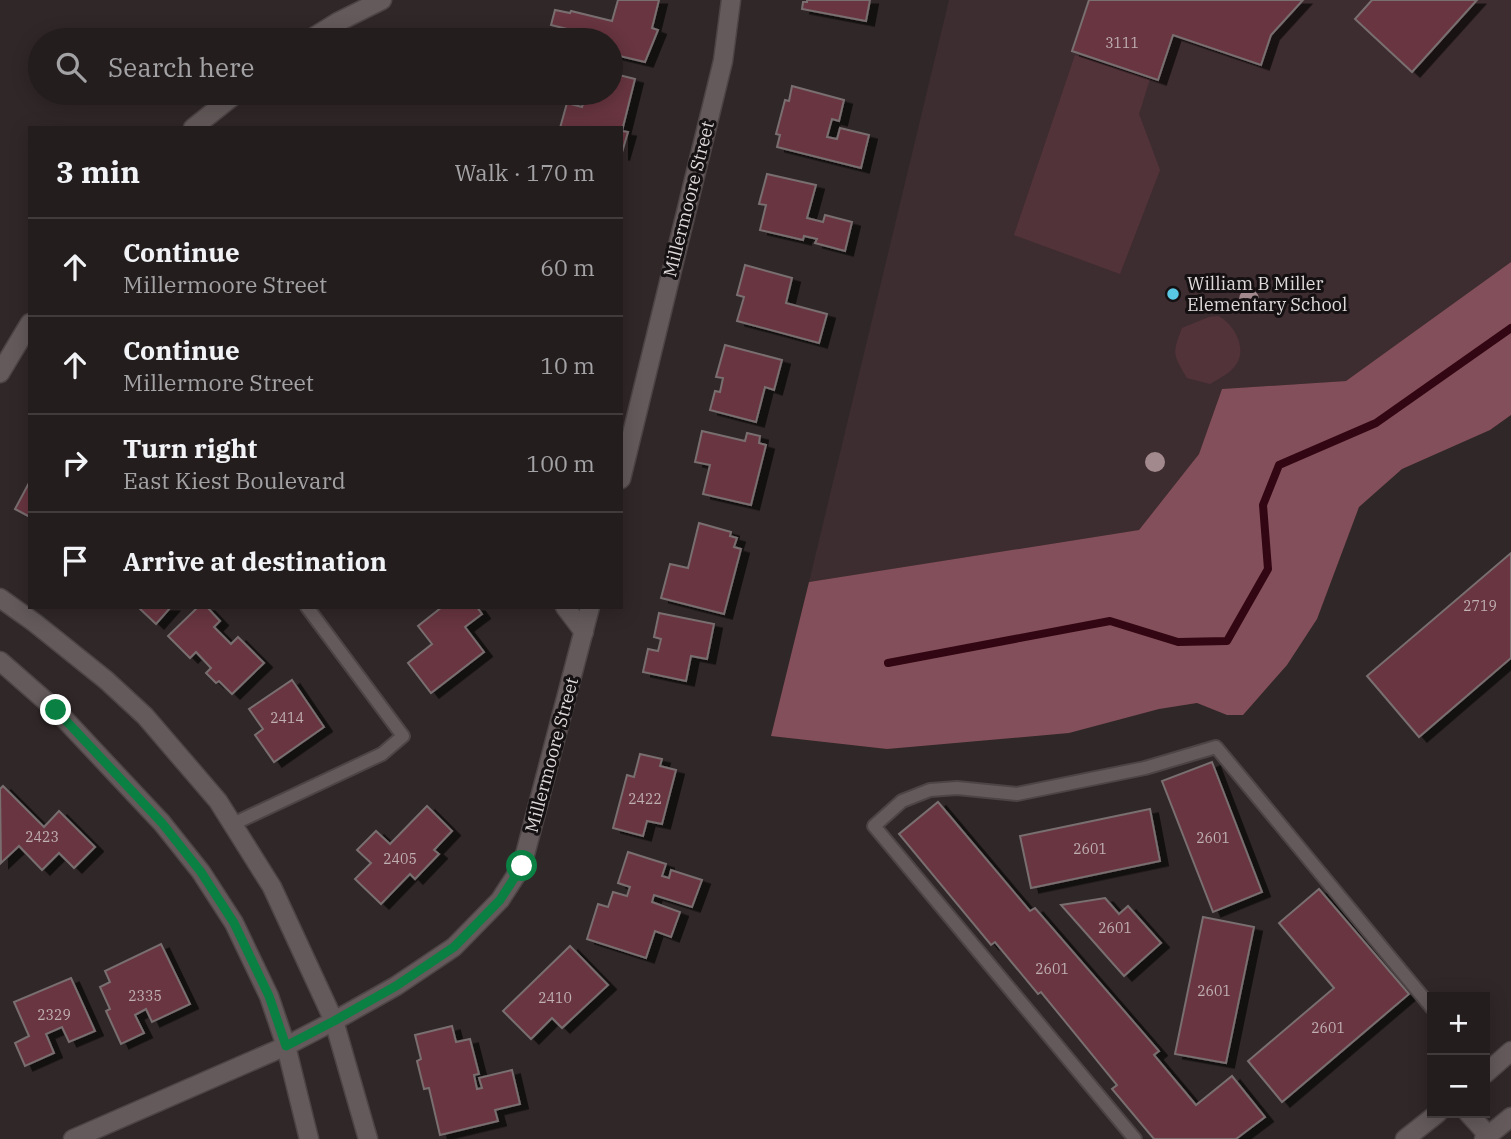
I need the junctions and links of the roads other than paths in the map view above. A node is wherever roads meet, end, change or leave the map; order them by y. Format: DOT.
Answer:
graph roads {
  1 [pos="382,0"];
  2 [pos="731,0"];
  3 [pos="351,7"];
  4 [pos="324,28"];
  5 [pos="223,105"];
  6 [pos="199,126"];
  7 [pos="28,326"];
  8 [pos="0,373"];
  9 [pos="623,471"];
  10 [pos="0,598"];
  11 [pos="309,609"];
  12 [pos="567,609"];
  13 [pos="590,609"];
  14 [pos="584,632"];
  15 [pos="0,661"];
  16 [pos="233,824"];
  17 [pos="1427,1002"];
  18 [pos="334,1021"];
  19 [pos="286,1046"];
  20 [pos="1511,1051"];
  21 [pos="1490,1069"];
  22 [pos="1511,1117"];
  23 [pos="1432,1118"];
  24 [pos="1472,1118"];
  25 [pos="1486,1137"];
  26 [pos="73,1139"];
  27 [pos="309,1139"];
  28 [pos="368,1139"];
  29 [pos="1135,1139"];
  30 [pos="1405,1139"];
  1 -- 3 [label="street"];
  2 -- 9 [label="street, Millermoore Street"];
  3 -- 4 [label="street"];
  5 -- 6 [label="street"];
  7 -- 8 [label="street"];
  10 -- 16 [label="street"];
  11 -- 16 [label="lane"];
  12 -- 14 [label="street"];
  13 -- 14 [label="street, Millermoore Street"];
  14 -- 18 [label="street, Millermoore Street"];
  15 -- 19 [label="street"];
  16 -- 18 [label="street"];
  17 -- 29 [label="lane"];
  18 -- 19 [label="street, Millermoore Street"];
  18 -- 28 [label="street"];
  19 -- 26 [label="street, Millermoore Street"];
  19 -- 27 [label="street"];
  20 -- 21 [label="street"];
  22 -- 25 [label="street"];
  23 -- 30 [label="street"];
  24 -- 25 [label="street"];
}
